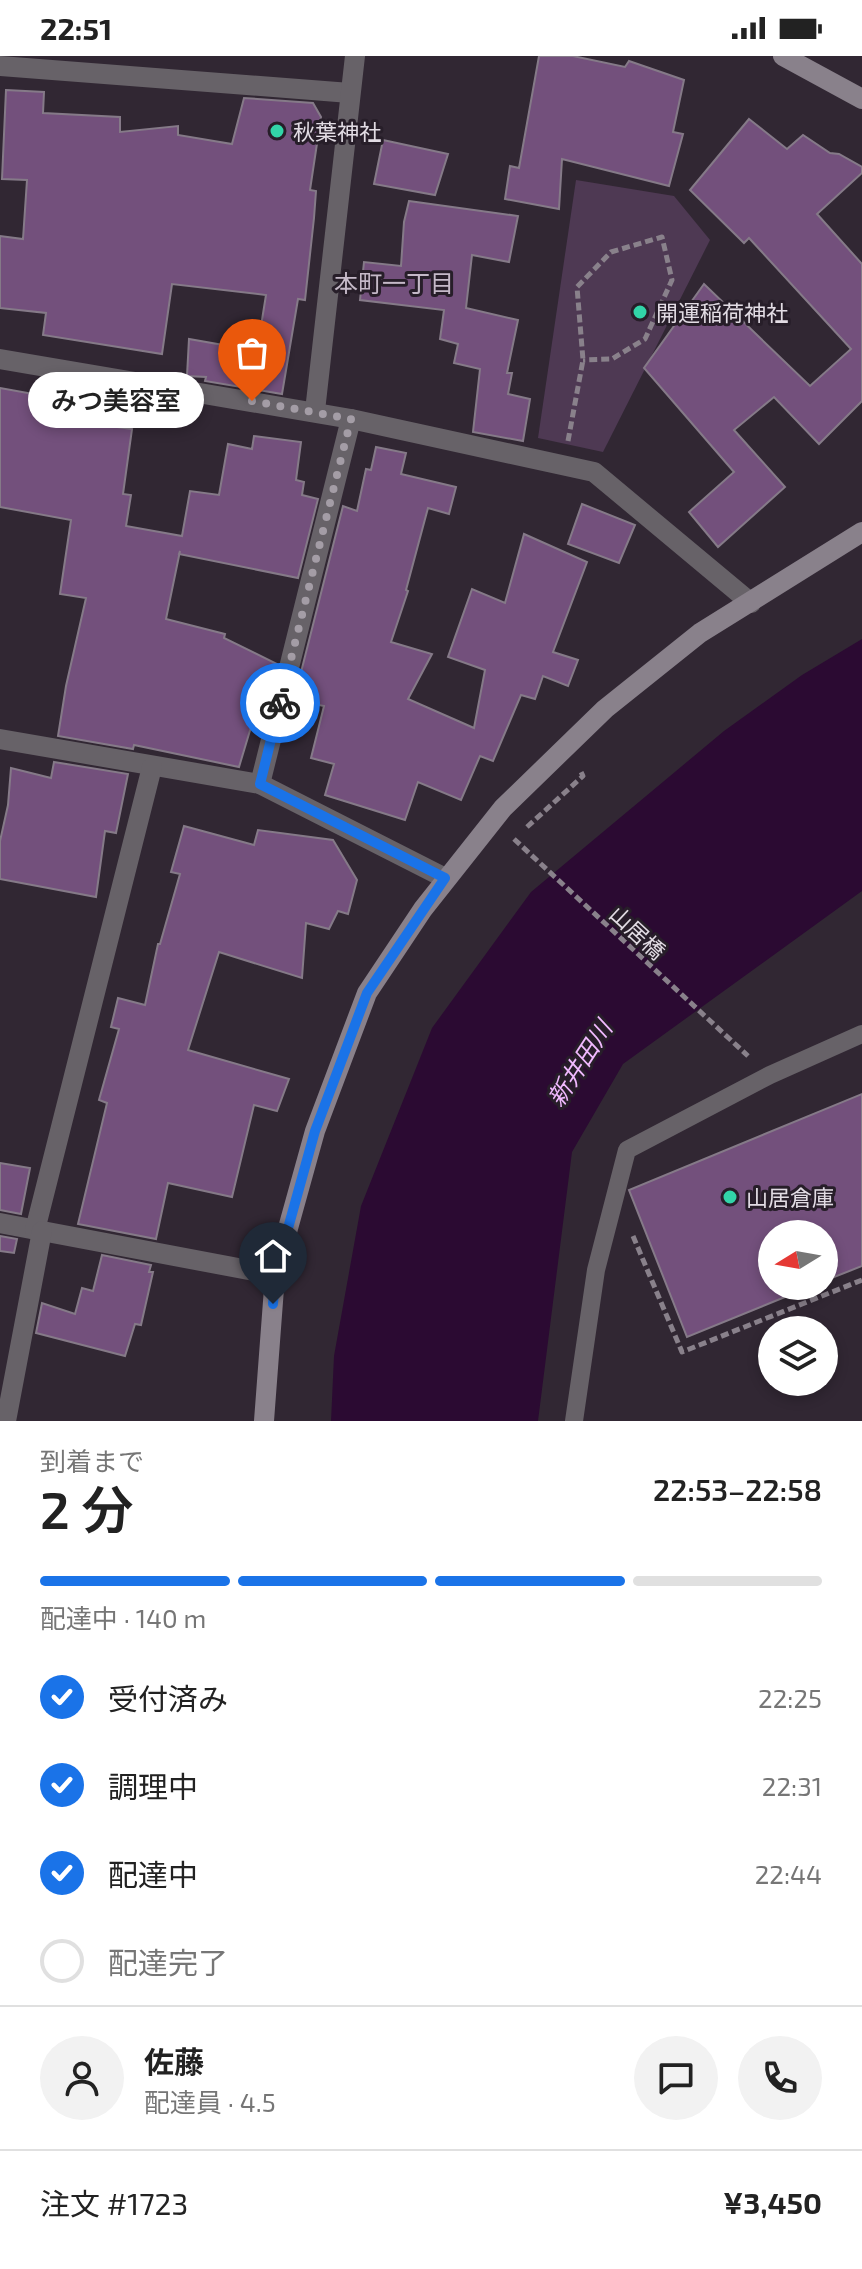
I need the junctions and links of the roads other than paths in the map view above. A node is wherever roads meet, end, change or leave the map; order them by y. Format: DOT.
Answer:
graph roads {
  1 [pos="355,56"];
  2 [pos="783,56"];
  3 [pos="0,66"];
  4 [pos="350,93"];
  5 [pos="862,99"];
  6 [pos="0,359"];
  7 [pos="315,411"];
  8 [pos="351,419"];
  9 [pos="862,532"];
  10 [pos="751,603"];
  11 [pos="0,739"];
  12 [pos="152,767"];
  13 [pos="260,784"];
  14 [pos="445,878"];
  15 [pos="862,1034"];
  16 [pos="0,1223"];
  17 [pos="39,1230"];
  18 [pos="275,1275"];
  19 [pos="6,1421"];
  20 [pos="264,1421"];
  21 [pos="574,1421"];
  1 -- 4 [label="street"];
  2 -- 5 [label="street"];
  3 -- 4 [label="street"];
  4 -- 7 [label="street"];
  6 -- 7 [label="street"];
  7 -- 8 [label="street"];
  8 -- 10 [label="street"];
  8 -- 13 [label="street"];
  9 -- 10 [label="street"];
  10 -- 14 [label="street"];
  11 -- 12 [label="street"];
  12 -- 13 [label="street"];
  12 -- 17 [label="street"];
  13 -- 14 [label="street"];
  14 -- 18 [label="street"];
  15 -- 21 [label="lane"];
  16 -- 17 [label="street"];
  17 -- 18 [label="street"];
  17 -- 19 [label="street"];
  18 -- 20 [label="street"];
}
